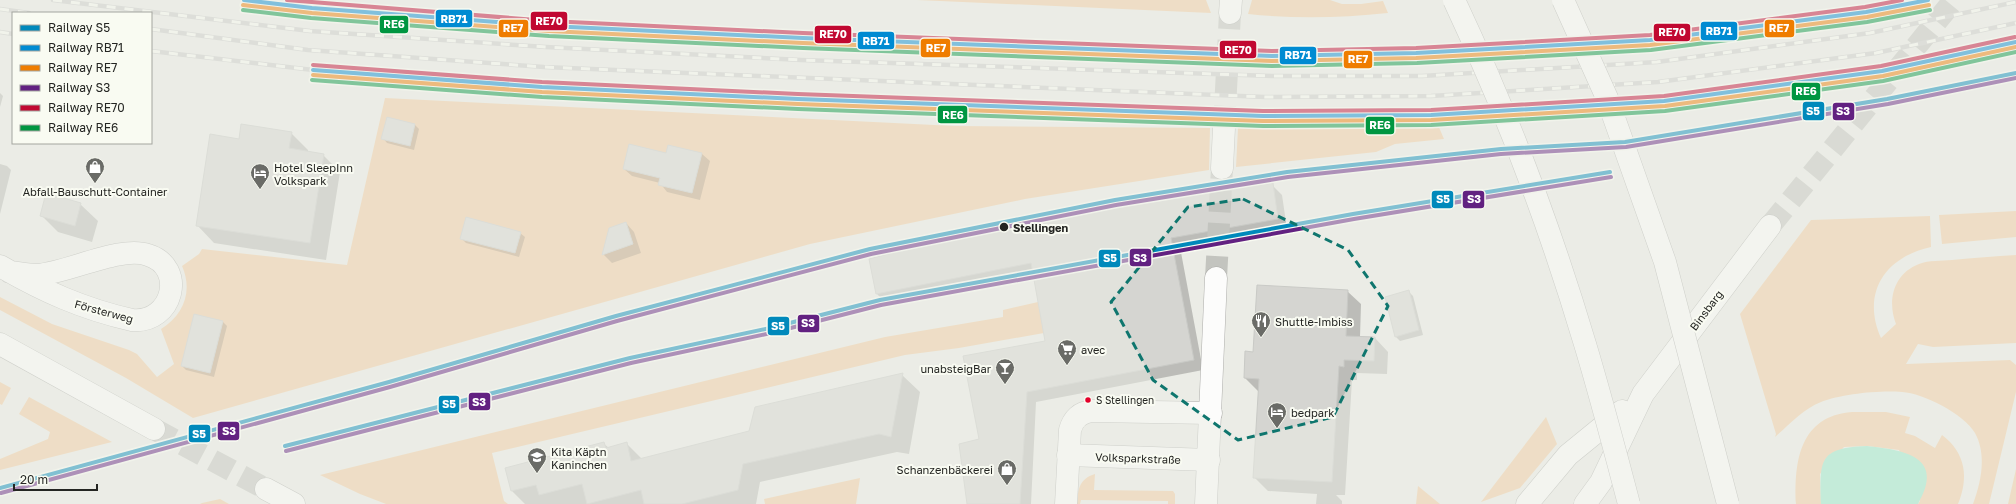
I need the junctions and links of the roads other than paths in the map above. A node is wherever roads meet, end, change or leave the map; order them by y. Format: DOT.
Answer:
graph roads {
  1 [pos="1454,0"];
  2 [pos="1563,0"];
  3 [pos="1224,128"];
  4 [pos="1222,168"];
  5 [pos="1770,226"];
  6 [pos="5,269"];
  7 [pos="1216,278"];
  8 [pos="0,344"];
  9 [pos="1643,394"];
  10 [pos="1210,413"];
  11 [pos="154,429"];
  12 [pos="1068,455"];
  13 [pos="1208,460"];
  14 [pos="266,489"];
  15 [pos="294,504"];
  16 [pos="1066,504"];
  17 [pos="1206,504"];
  18 [pos="1527,504"];
  19 [pos="1585,504"];
  20 [pos="1629,504"];
  21 [pos="1728,504"];
  1 -- 20 [label="main road, bridge"];
  2 -- 21 [label="main road, bridge"];
  3 -- 4 [label="main road"];
  5 -- 9 [label="main road, Binsbarg"];
  6 -- 6 [label="main road, Försterweg"];
  7 -- 10 [label="main road"];
  8 -- 11 [label="main road"];
  9 -- 18 [label="main road, Binsbarg"];
  9 -- 19 [label="main road, Binsbarg"];
  10 -- 12 [label="main road"];
  10 -- 13 [label="main road"];
  12 -- 13 [label="main road, Volksparkstraße"];
  12 -- 16 [label="main road"];
  13 -- 17 [label="main road"];
  14 -- 15 [label="main road"];
}
